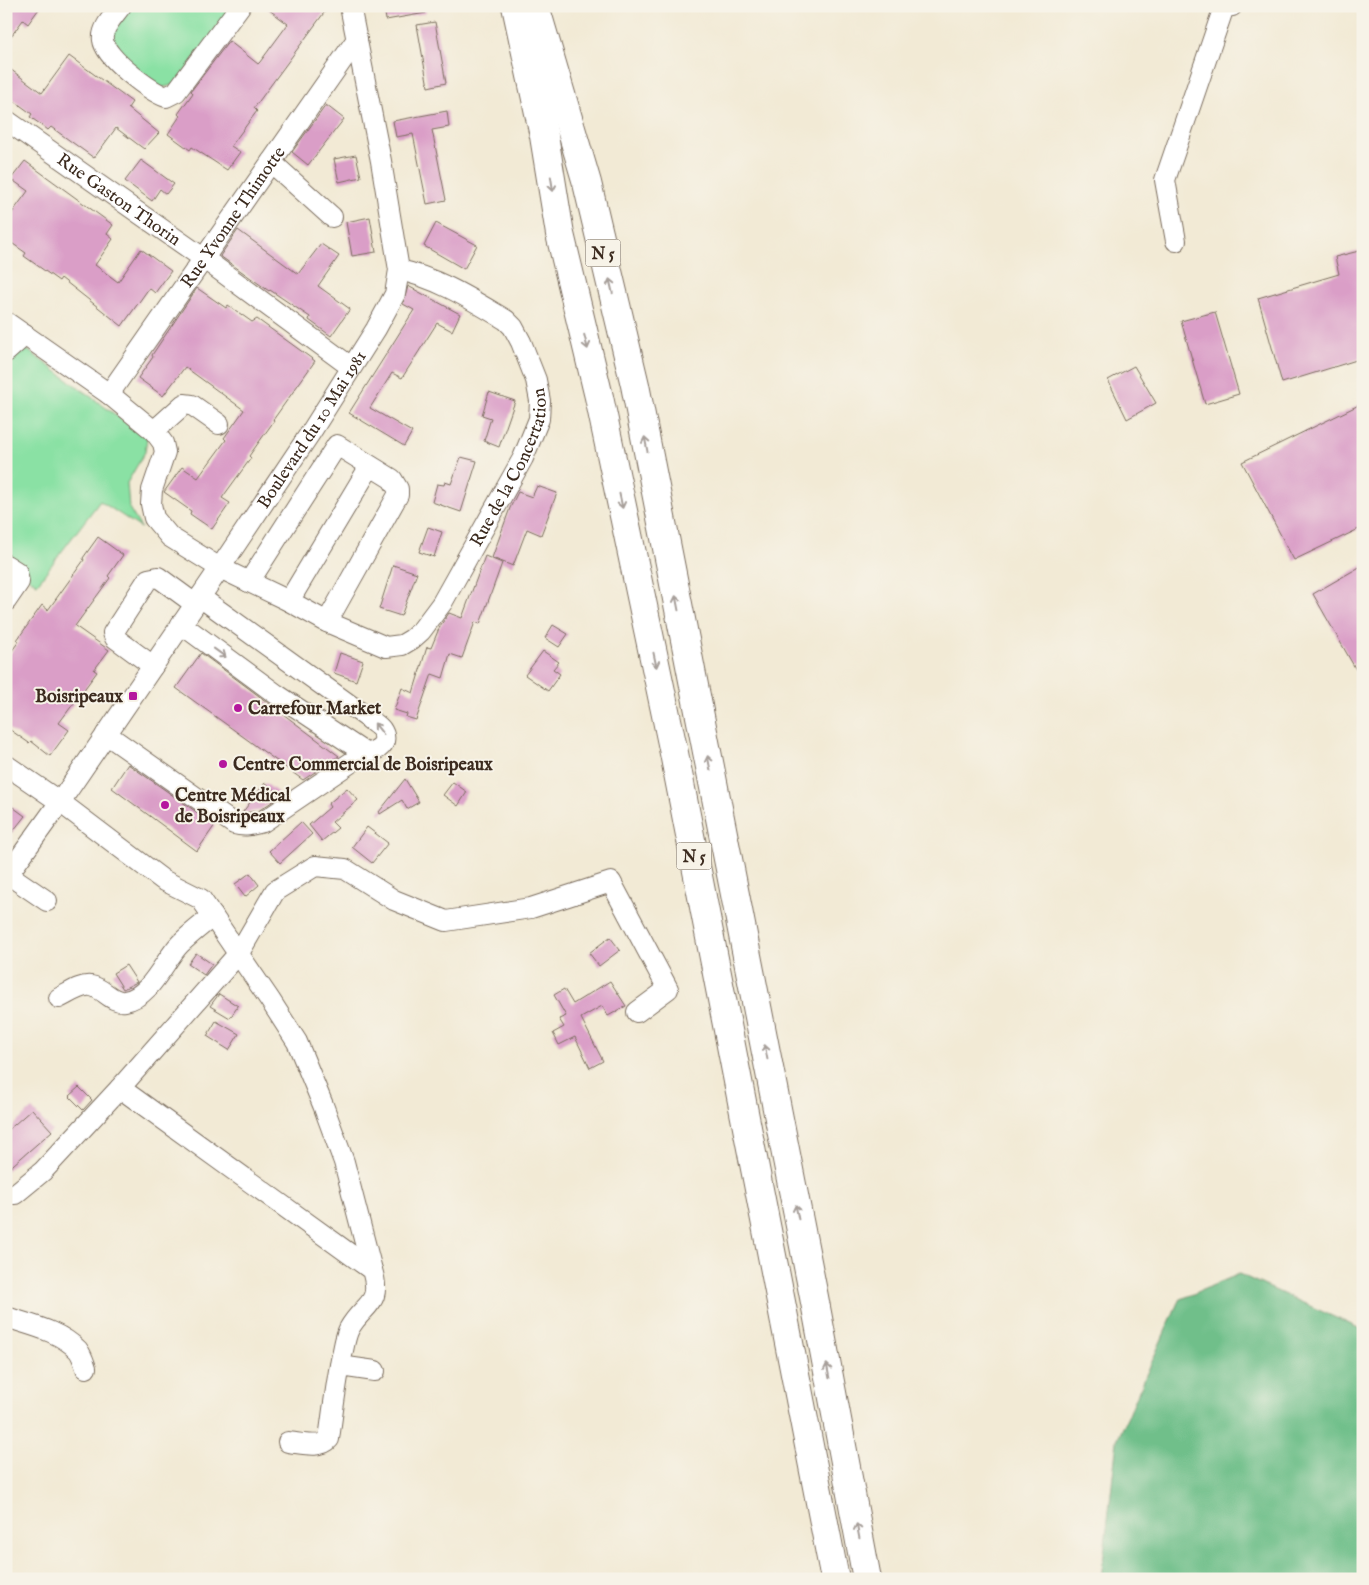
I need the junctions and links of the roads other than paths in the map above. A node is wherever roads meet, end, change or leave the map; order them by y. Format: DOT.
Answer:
graph roads {
  1 [pos="120,6"];
  2 [pos="240,6"];
  3 [pos="350,6"];
  4 [pos="504,6"];
  5 [pos="516,6"];
  6 [pos="535,6"];
  7 [pos="547,6"];
  8 [pos="1232,6"];
  9 [pos="357,39"];
  10 [pos="6,120"];
  11 [pos="569,121"];
  12 [pos="544,136"];
  13 [pos="270,162"];
  14 [pos="332,217"];
  15 [pos="1176,241"];
  16 [pos="203,258"];
  17 [pos="399,270"];
  18 [pos="6,322"];
  19 [pos="25,335"];
  20 [pos="6,352"];
  21 [pos="352,367"];
  22 [pos="109,394"];
  23 [pos="219,424"];
  24 [pos="313,428"];
  25 [pos="154,431"];
  26 [pos="337,445"];
  27 [pos="370,466"];
  28 [pos="6,565"];
  29 [pos="220,568"];
  30 [pos="250,582"];
  31 [pos="198,600"];
  32 [pos="6,601"];
  33 [pos="289,601"];
  34 [pos="181,624"];
  35 [pos="332,625"];
  36 [pos="153,666"];
  37 [pos="106,734"];
  38 [pos="365,753"];
  39 [pos="6,765"];
  40 [pos="60,802"];
  41 [pos="8,876"];
  42 [pos="47,901"];
  43 [pos="213,916"];
  44 [pos="239,953"];
  45 [pos="59,998"];
  46 [pos="637,1012"];
  47 [pos="120,1088"];
  48 [pos="6,1194"];
  49 [pos="372,1270"];
  50 [pos="6,1318"];
  51 [pos="340,1366"];
  52 [pos="86,1368"];
  53 [pos="375,1371"];
  54 [pos="288,1442"];
  55 [pos="835,1579"];
  56 [pos="867,1579"];
  1 -- 2 [label="street"];
  3 -- 9 [label="street, Boulevard du 10 Mai 1981"];
  4 -- 12 [label="highway"];
  5 -- 12 [label="highway, N 5"];
  6 -- 11 [label="highway, N 5"];
  7 -- 11 [label="highway"];
  8 -- 15 [label="street"];
  9 -- 13 [label="street, Rue Yvonne Thimotte"];
  9 -- 17 [label="street, Boulevard du 10 Mai 1981"];
  10 -- 16 [label="street, Rue Gaston Thorin"];
  56 -- 11 [label="highway, N 5, one-way"];
  12 -- 55 [label="highway, N 5, one-way"];
  13 -- 14 [label="street"];
  13 -- 16 [label="street, Rue Yvonne Thimotte"];
  16 -- 21 [label="street, Rue Gaston Thorin"];
  16 -- 22 [label="street, Rue Yvonne Thimotte"];
  17 -- 21 [label="street, Boulevard du 10 Mai 1981"];
  17 -- 35 [label="street, Rue de la Concertation"];
  18 -- 19 [label="street"];
  19 -- 20 [label="street"];
  19 -- 22 [label="street"];
  21 -- 24 [label="street, Boulevard du 10 Mai 1981"];
  22 -- 25 [label="street"];
  23 -- 25 [label="street"];
  24 -- 26 [label="street"];
  24 -- 29 [label="street, Boulevard du 10 Mai 1981"];
  25 -- 29 [label="street, Rue de la Concertation"];
  26 -- 27 [label="street"];
  26 -- 30 [label="street"];
  27 -- 33 [label="street"];
  27 -- 35 [label="street"];
  28 -- 32 [label="street"];
  29 -- 30 [label="street, Rue de la Concertation"];
  29 -- 31 [label="street, Boulevard du 10 Mai 1981"];
  30 -- 33 [label="street, Rue de la Concertation"];
  31 -- 34 [label="street, Boulevard du 10 Mai 1981"];
  31 -- 36 [label="street"];
  38 -- 31 [label="street, one-way"];
  33 -- 35 [label="street, Rue de la Concertation"];
  34 -- 36 [label="street, Boulevard du 10 Mai 1981"];
  34 -- 38 [label="street, one-way"];
  36 -- 37 [label="street, Boulevard du 10 Mai 1981"];
  37 -- 38 [label="street"];
  37 -- 40 [label="street, Boulevard du 10 Mai 1981"];
  39 -- 40 [label="street"];
  40 -- 41 [label="street, Boulevard du 10 Mai 1981"];
  40 -- 43 [label="street"];
  41 -- 42 [label="street"];
  43 -- 44 [label="street"];
  43 -- 45 [label="street"];
  44 -- 46 [label="street"];
  44 -- 47 [label="street"];
  44 -- 49 [label="street"];
  47 -- 48 [label="street"];
  47 -- 49 [label="street"];
  49 -- 51 [label="street"];
  50 -- 52 [label="street"];
  51 -- 53 [label="street"];
  51 -- 54 [label="street"];
}
